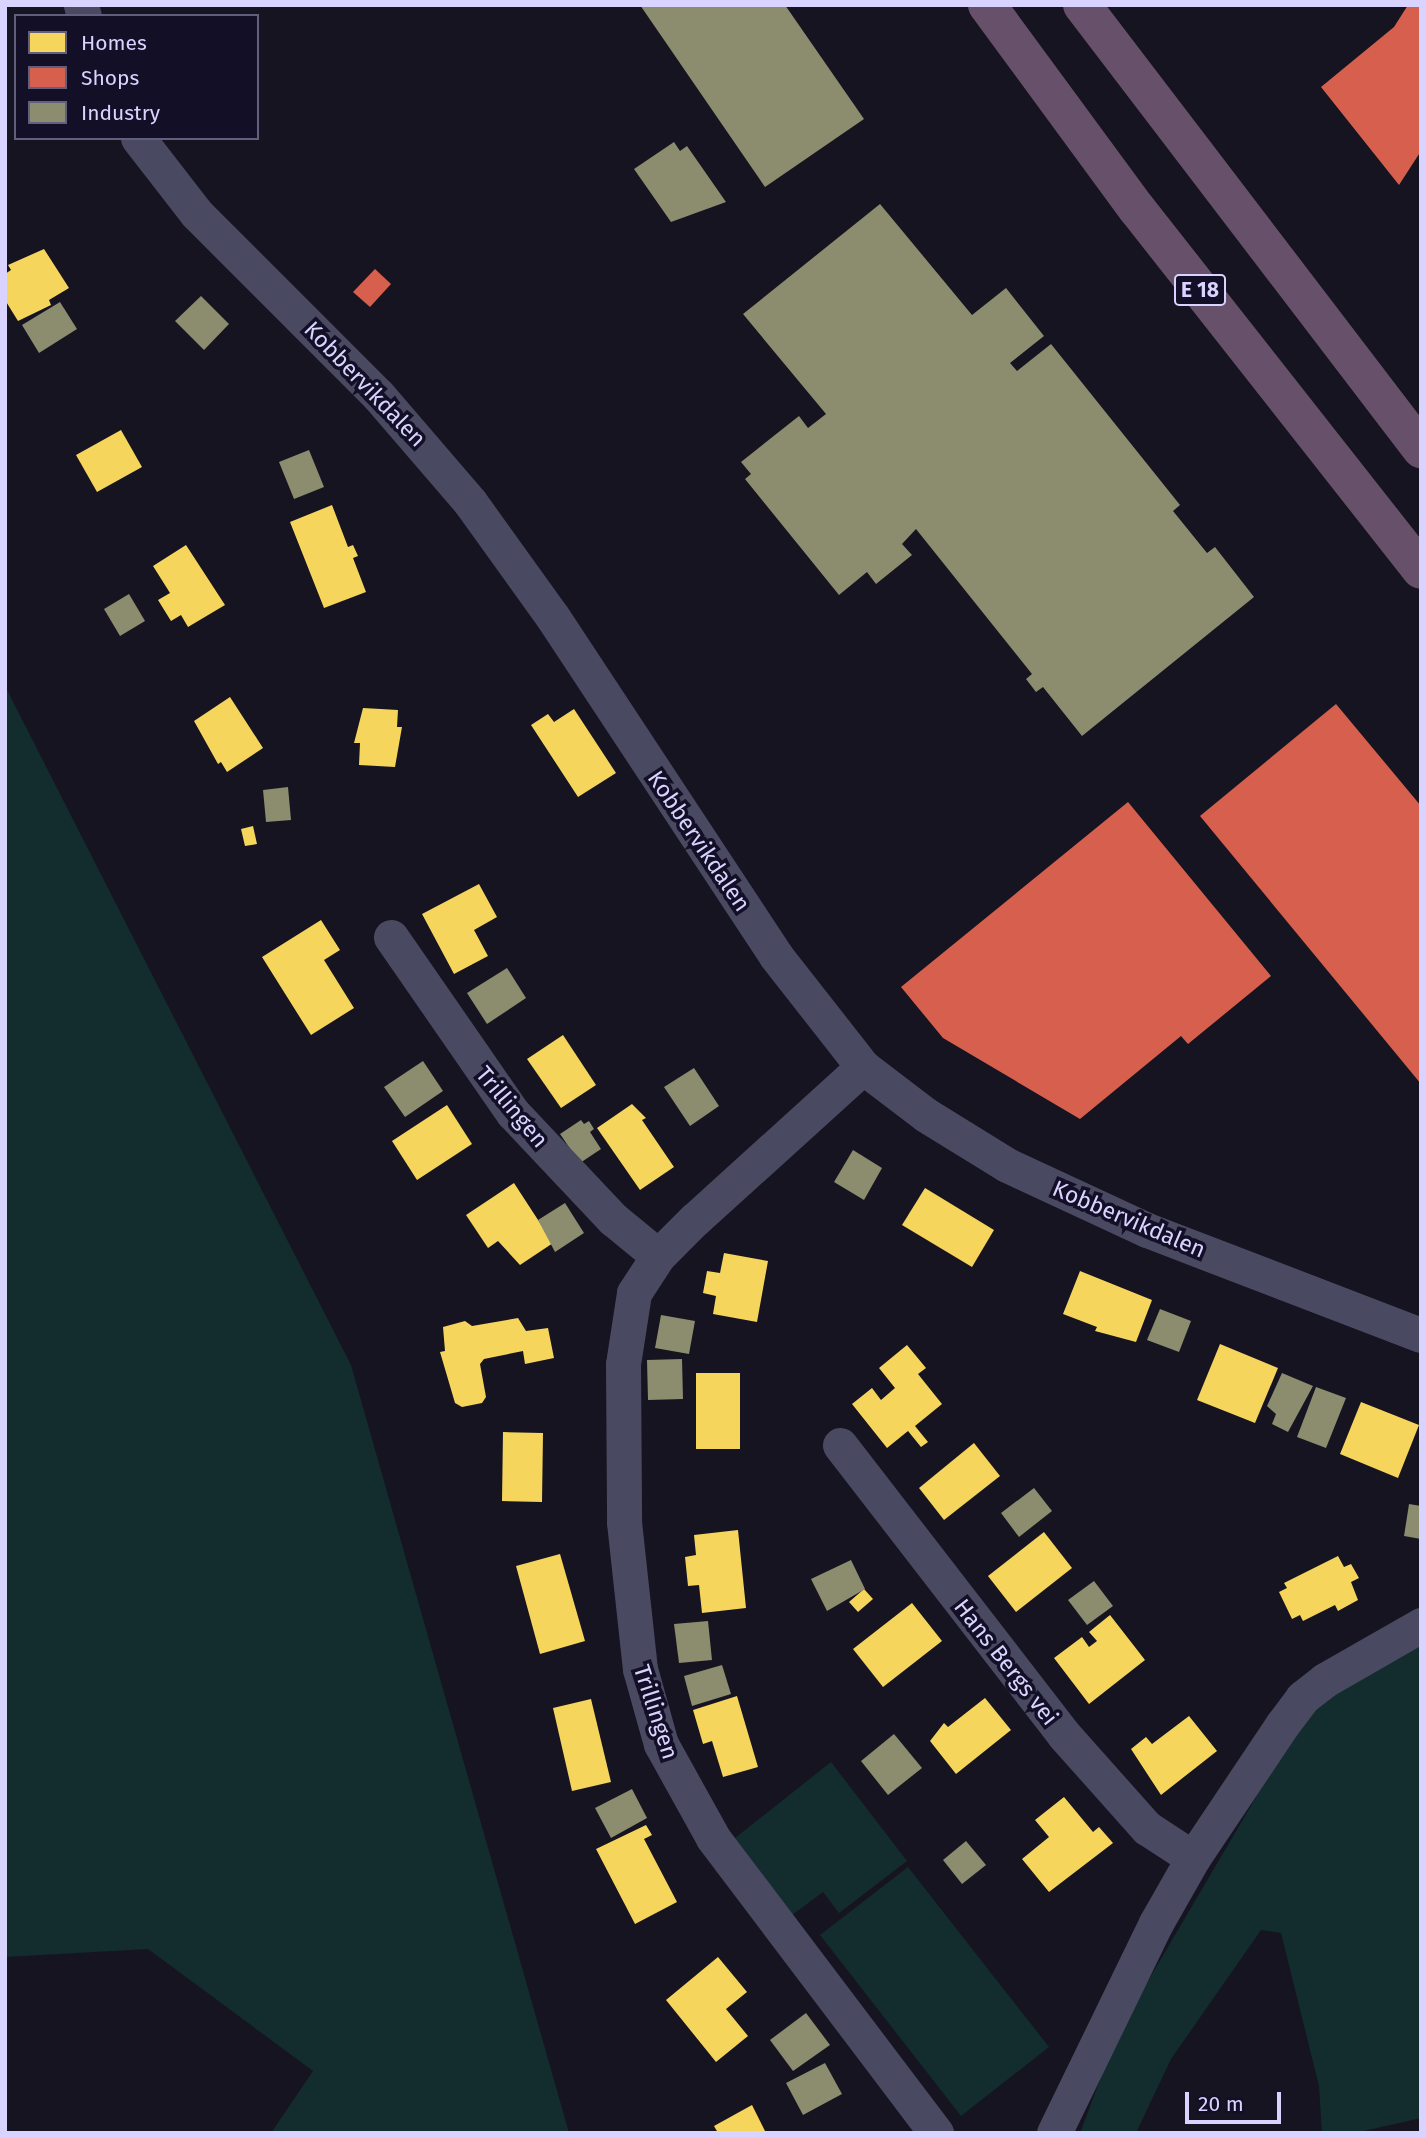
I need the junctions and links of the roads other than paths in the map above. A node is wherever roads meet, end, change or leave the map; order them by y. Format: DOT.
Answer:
graph roads {
  1 [pos="987,5"];
  2 [pos="1082,5"];
  3 [pos="140,140"];
  4 [pos="1421,449"];
  5 [pos="1421,570"];
  6 [pos="391,937"];
  7 [pos="863,1067"];
  8 [pos="658,1256"];
  9 [pos="1421,1335"];
  10 [pos="840,1445"];
  11 [pos="1421,1625"];
  12 [pos="1193,1858"];
  13 [pos="936,2133"];
  14 [pos="1054,2133"];
  1 -- 5 [label="highway, E 18"];
  2 -- 4 [label="highway"];
  3 -- 7 [label="street, Kobbervikdalen"];
  6 -- 8 [label="street, Trillingen"];
  7 -- 8 [label="street, Trillingen"];
  7 -- 9 [label="street, Kobbervikdalen"];
  8 -- 13 [label="street, Trillingen"];
  10 -- 12 [label="street, Hans Bergs vei"];
  11 -- 12 [label="street"];
  12 -- 14 [label="street"];
}
